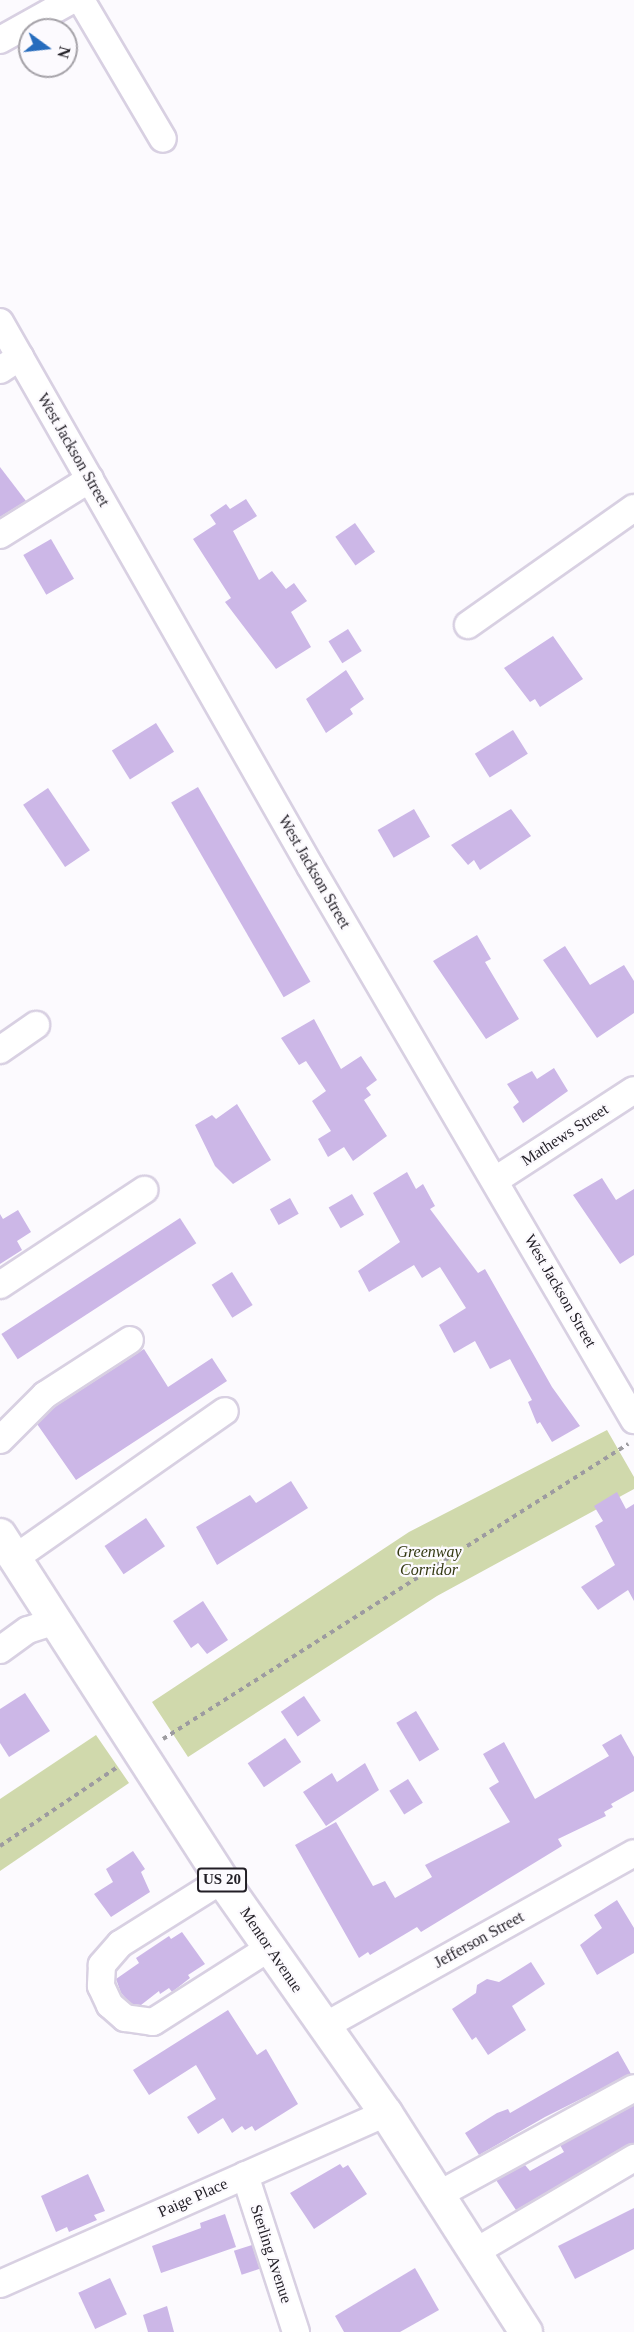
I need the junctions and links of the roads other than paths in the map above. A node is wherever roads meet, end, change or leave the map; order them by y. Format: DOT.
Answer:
graph roads {
  1 [pos="72,0"];
  2 [pos="81,0"];
  3 [pos="0,40"];
  4 [pos="163,139"];
  5 [pos="0,322"];
  6 [pos="10,364"];
  7 [pos="90,479"];
  8 [pos="634,508"];
  9 [pos="0,535"];
  10 [pos="468,625"];
  11 [pos="36,1025"];
  12 [pos="0,1050"];
  13 [pos="634,1090"];
  14 [pos="497,1179"];
  15 [pos="144,1190"];
  16 [pos="0,1285"];
  17 [pos="130,1340"];
  18 [pos="225,1411"];
  19 [pos="634,1419"];
  20 [pos="0,1440"];
  21 [pos="8,1547"];
  22 [pos="56,1621"];
  23 [pos="0,1650"];
  24 [pos="634,1853"];
  25 [pos="222,1880"];
  26 [pos="269,1948"];
  27 [pos="323,2027"];
  28 [pos="634,2088"];
  29 [pos="386,2113"];
  30 [pos="634,2158"];
  31 [pos="245,2175"];
  32 [pos="438,2195"];
  33 [pos="475,2252"];
  34 [pos="0,2284"];
  35 [pos="296,2332"];
  36 [pos="526,2332"];
  1 -- 3 [label="street"];
  2 -- 4 [label="street"];
  5 -- 6 [label="street, West Jackson Street"];
  6 -- 7 [label="street, West Jackson Street"];
  7 -- 9 [label="street"];
  7 -- 14 [label="street, West Jackson Street"];
  8 -- 10 [label="street"];
  11 -- 12 [label="street"];
  13 -- 14 [label="street, Mathews Street"];
  14 -- 19 [label="street, West Jackson Street"];
  15 -- 16 [label="street"];
  17 -- 20 [label="street"];
  18 -- 21 [label="street"];
  21 -- 22 [label="main road, Mentor Avenue / US 20"];
  22 -- 23 [label="street"];
  22 -- 25 [label="main road, Mentor Avenue / US 20"];
  24 -- 27 [label="street, Jefferson Street"];
  25 -- 26 [label="main road, Mentor Avenue / US 20"];
  25 -- 26 [label="street"];
  26 -- 27 [label="main road, Mentor Avenue / US 20"];
  27 -- 29 [label="main road, Mentor Avenue / US 20"];
  28 -- 32 [label="street"];
  29 -- 31 [label="street, Paige Place"];
  29 -- 32 [label="main road, Mentor Avenue / US 20"];
  30 -- 33 [label="street"];
  31 -- 34 [label="street, Paige Place"];
  31 -- 35 [label="street, Sterling Avenue"];
  32 -- 33 [label="main road, Mentor Avenue / US 20"];
  33 -- 36 [label="main road, Mentor Avenue / US 20"];
}
